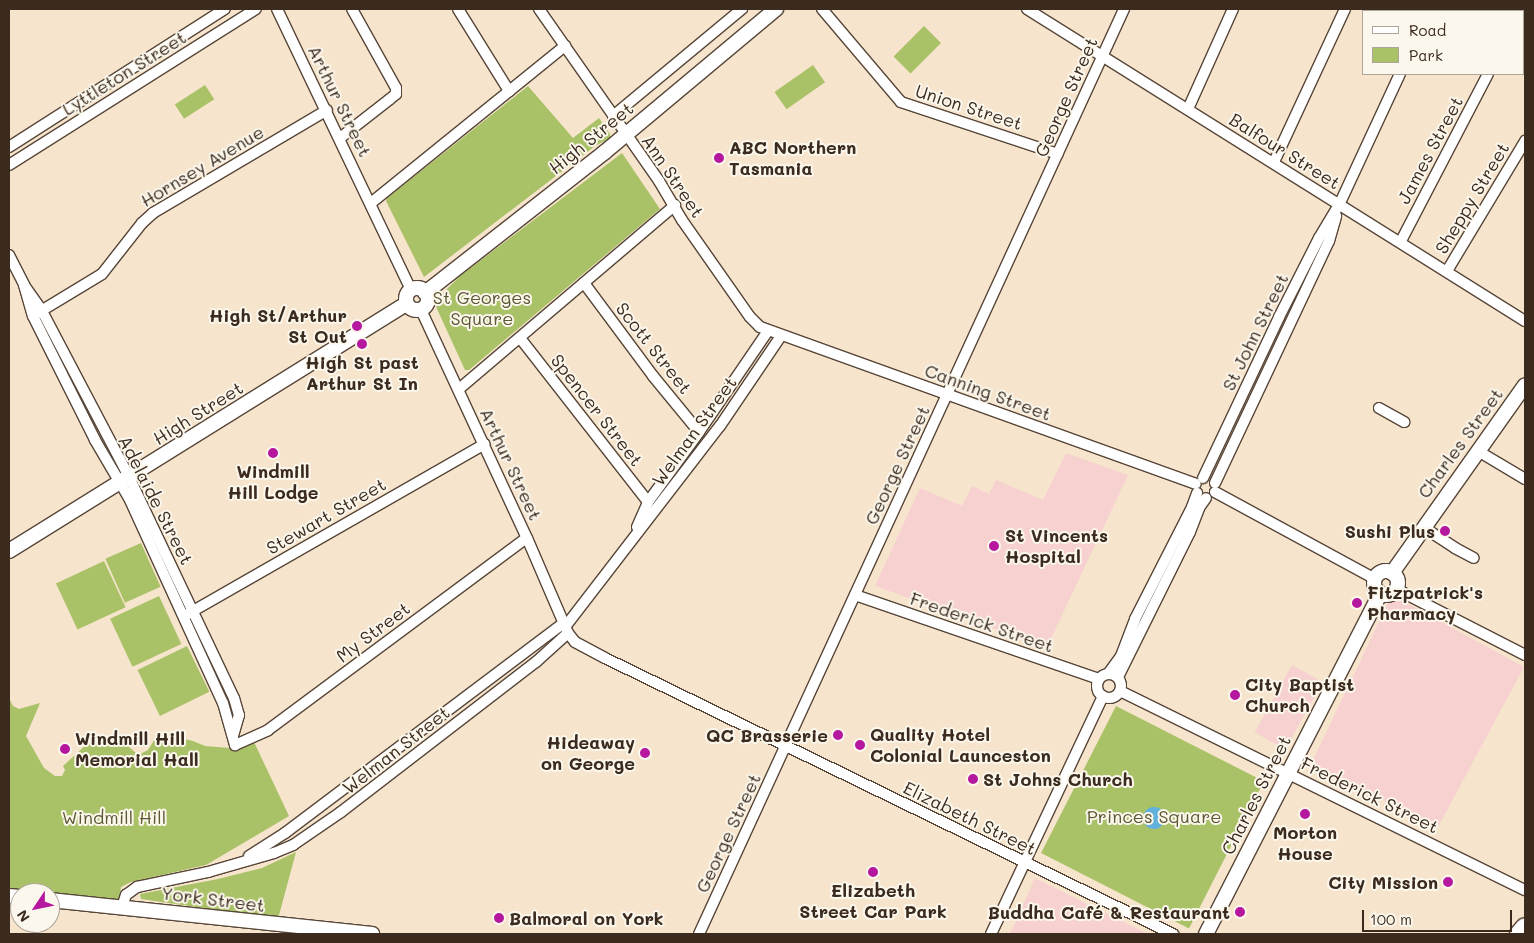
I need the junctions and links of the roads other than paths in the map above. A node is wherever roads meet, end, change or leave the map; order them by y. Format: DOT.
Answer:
graph roads {
  1 [pos="225,9"];
  2 [pos="256,9"];
  3 [pos="277,9"];
  4 [pos="352,9"];
  5 [pos="458,9"];
  6 [pos="539,9"];
  7 [pos="742,9"];
  8 [pos="776,9"];
  9 [pos="822,9"];
  10 [pos="1028,9"];
  11 [pos="1124,9"];
  12 [pos="1233,9"];
  13 [pos="1345,9"];
  14 [pos="565,46"];
  15 [pos="1102,56"];
  16 [pos="1400,75"];
  17 [pos="1487,75"];
  18 [pos="509,92"];
  19 [pos="1188,109"];
  20 [pos="327,110"];
  21 [pos="613,116"];
  22 [pos="626,135"];
  23 [pos="340,138"];
  24 [pos="1525,141"];
  25 [pos="9,147"];
  26 [pos="1058,154"];
  27 [pos="1274,162"];
  28 [pos="9,165"];
  29 [pos="371,203"];
  30 [pos="1340,203"];
  31 [pos="675,205"];
  32 [pos="1401,241"];
  33 [pos="9,255"];
  34 [pos="1447,271"];
  35 [pos="584,283"];
  36 [pos="411,290"];
  37 [pos="426,293"];
  38 [pos="406,304"];
  39 [pos="421,310"];
  40 [pos="37,313"];
  41 [pos="1525,322"];
  42 [pos="1277,323"];
  43 [pos="1287,328"];
  44 [pos="768,331"];
  45 [pos="781,336"];
  46 [pos="520,338"];
  47 [pos="1258,363"];
  48 [pos="64,366"];
  49 [pos="1268,368"];
  50 [pos="1525,387"];
  51 [pos="459,388"];
  52 [pos="85,395"];
  53 [pos="947,395"];
  54 [pos="75,400"];
  55 [pos="1378,408"];
  56 [pos="1404,422"];
  57 [pos="699,432"];
  58 [pos="105,435"];
  59 [pos="95,440"];
  60 [pos="484,444"];
  61 [pos="1218,449"];
  62 [pos="1478,451"];
  63 [pos="1228,454"];
  64 [pos="1525,479"];
  65 [pos="124,480"];
  66 [pos="1199,485"];
  67 [pos="1215,487"];
  68 [pos="1206,498"];
  69 [pos="648,502"];
  70 [pos="1423,527"];
  71 [pos="1181,537"];
  72 [pos="527,538"];
  73 [pos="629,541"];
  74 [pos="9,551"];
  75 [pos="1474,558"];
  76 [pos="1392,573"];
  77 [pos="1375,579"];
  78 [pos="1396,590"];
  79 [pos="1380,594"];
  80 [pos="855,595"];
  81 [pos="188,614"];
  82 [pos="566,628"];
  83 [pos="1525,655"];
  84 [pos="214,657"];
  85 [pos="204,662"];
  86 [pos="1108,677"];
  87 [pos="226,683"];
  88 [pos="216,688"];
  89 [pos="1120,691"];
  90 [pos="1103,696"];
  91 [pos="234,698"];
  92 [pos="223,703"];
  93 [pos="234,741"];
  94 [pos="786,746"];
  95 [pos="1288,773"];
  96 [pos="1026,862"];
  97 [pos="228,866"];
  98 [pos="1525,890"];
  99 [pos="60,901"];
  100 [pos="122,907"];
  101 [pos="1525,927"];
  102 [pos="268,929"];
  103 [pos="372,934"];
  104 [pos="699,934"];
  105 [pos="991,934"];
  106 [pos="1173,934"];
  107 [pos="1206,934"];
  108 [pos="1519,934"];
  1 -- 25 [label="street, Lyttleton Street"];
  2 -- 28 [label="street, Lyttleton Street"];
  3 -- 20 [label="street, Arthur Street"];
  4 -- 23 [label="street"];
  5 -- 18 [label="street"];
  6 -- 14 [label="street, Ann Street"];
  7 -- 21 [label="street, High Street"];
  8 -- 22 [label="street, High Street"];
  9 -- 26 [label="street, Union Street"];
  10 -- 15 [label="street, Balfour Street"];
  11 -- 15 [label="street, George Street"];
  12 -- 19 [label="street"];
  13 -- 27 [label="street"];
  14 -- 18 [label="street"];
  14 -- 21 [label="street, Ann Street"];
  15 -- 19 [label="street, Balfour Street"];
  15 -- 26 [label="street, George Street"];
  16 -- 30 [label="street, St John Street"];
  17 -- 32 [label="street, James Street"];
  18 -- 29 [label="street"];
  19 -- 27 [label="street, Balfour Street"];
  20 -- 23 [label="street, Arthur Street"];
  20 -- 40 [label="street, Hornsey Avenue"];
  21 -- 22 [label="street, Ann Street"];
  22 -- 31 [label="street, Ann Street"];
  22 -- 37 [label="street, High Street"];
  23 -- 29 [label="street, Arthur Street"];
  24 -- 34 [label="street, Sheppy Street"];
  26 -- 53 [label="street, George Street"];
  27 -- 30 [label="street, Balfour Street"];
  29 -- 36 [label="street, Arthur Street"];
  30 -- 32 [label="street, Balfour Street"];
  30 -- 42 [label="street, St John Street"];
  30 -- 43 [label="street, St John Street"];
  31 -- 35 [label="street"];
  31 -- 44 [label="street, Ann Street"];
  32 -- 34 [label="street, Balfour Street"];
  33 -- 40 [label="street, Adelaide Street"];
  34 -- 41 [label="street, Balfour Street"];
  35 -- 46 [label="street"];
  35 -- 57 [label="street, Scott Street"];
  36 -- 37 [label="street"];
  36 -- 38 [label="street"];
  37 -- 39 [label="street"];
  38 -- 39 [label="street"];
  38 -- 65 [label="street, High Street"];
  39 -- 51 [label="street, Arthur Street"];
  40 -- 48 [label="street, Adelaide Street"];
  42 -- 43 [label="street"];
  42 -- 47 [label="street, St John Street"];
  43 -- 49 [label="street, St John Street"];
  44 -- 45 [label="street, Canning Street"];
  44 -- 57 [label="street, Welman Street"];
  45 -- 53 [label="street, Canning Street"];
  45 -- 73 [label="street, Welman Street"];
  46 -- 51 [label="street"];
  46 -- 69 [label="street, Spencer Street"];
  47 -- 49 [label="street"];
  47 -- 61 [label="street, St John Street"];
  48 -- 52 [label="street, Adelaide Street"];
  48 -- 54 [label="street, Adelaide Street"];
  49 -- 63 [label="street, St John Street"];
  50 -- 62 [label="street, Charles Street"];
  51 -- 60 [label="street, Arthur Street"];
  52 -- 54 [label="street"];
  52 -- 58 [label="street, Adelaide Street"];
  53 -- 66 [label="street, Canning Street"];
  53 -- 80 [label="street, George Street"];
  54 -- 59 [label="street, Adelaide Street"];
  55 -- 56 [label="street"];
  57 -- 69 [label="street, Welman Street"];
  58 -- 59 [label="street"];
  58 -- 65 [label="street, Adelaide Street"];
  59 -- 65 [label="street, Adelaide Street"];
  60 -- 72 [label="street, Arthur Street"];
  60 -- 81 [label="street, Stewart Street"];
  61 -- 63 [label="street"];
  61 -- 66 [label="street, St John Street"];
  62 -- 64 [label="street"];
  62 -- 70 [label="street, Charles Street"];
  63 -- 67 [label="street, St John Street"];
  65 -- 74 [label="street, High Street"];
  65 -- 81 [label="street, Adelaide Street"];
  66 -- 67 [label="street"];
  66 -- 68 [label="street"];
  66 -- 71 [label="street, St John Street"];
  67 -- 68 [label="street"];
  67 -- 77 [label="street"];
  68 -- 71 [label="street, St John Street"];
  69 -- 73 [label="street, Welman Street"];
  70 -- 75 [label="street"];
  70 -- 76 [label="street, Charles Street"];
  71 -- 86 [label="street, St John Street"];
  72 -- 82 [label="street, Arthur Street"];
  72 -- 93 [label="street, My Street"];
  73 -- 82 [label="street, Welman Street"];
  76 -- 77 [label="street"];
  76 -- 78 [label="street"];
  77 -- 79 [label="street"];
  78 -- 79 [label="street"];
  78 -- 83 [label="street"];
  79 -- 95 [label="street, Charles Street"];
  80 -- 86 [label="street, Frederick Street"];
  80 -- 94 [label="street, George Street"];
  81 -- 84 [label="street, Adelaide Street"];
  81 -- 85 [label="street, Adelaide Street"];
  82 -- 94 [label="street, Elizabeth Street"];
  82 -- 97 [label="street, Welman Street"];
  82 -- 97 [label="street, Welman Street"];
  84 -- 85 [label="street"];
  84 -- 87 [label="street, Adelaide Street"];
  85 -- 88 [label="street, Adelaide Street"];
  86 -- 89 [label="street"];
  86 -- 90 [label="street"];
  87 -- 88 [label="street"];
  87 -- 91 [label="street, Adelaide Street"];
  88 -- 92 [label="street, Adelaide Street"];
  89 -- 90 [label="street"];
  89 -- 95 [label="street, Frederick Street"];
  90 -- 96 [label="street"];
  91 -- 92 [label="street"];
  91 -- 93 [label="street, Adelaide Street"];
  92 -- 93 [label="street, Adelaide Street"];
  94 -- 96 [label="street, Elizabeth Street"];
  94 -- 104 [label="street, George Street"];
  95 -- 98 [label="street, Frederick Street"];
  95 -- 107 [label="street, Charles Street"];
  96 -- 105 [label="street"];
  96 -- 106 [label="street, Elizabeth Street"];
  97 -- 100 [label="street, Welman Street"];
  99 -- 100 [label="street, York Street"];
  100 -- 102 [label="street, York Street"];
  101 -- 108 [label="highway"];
  102 -- 103 [label="street, York Street"];
}
